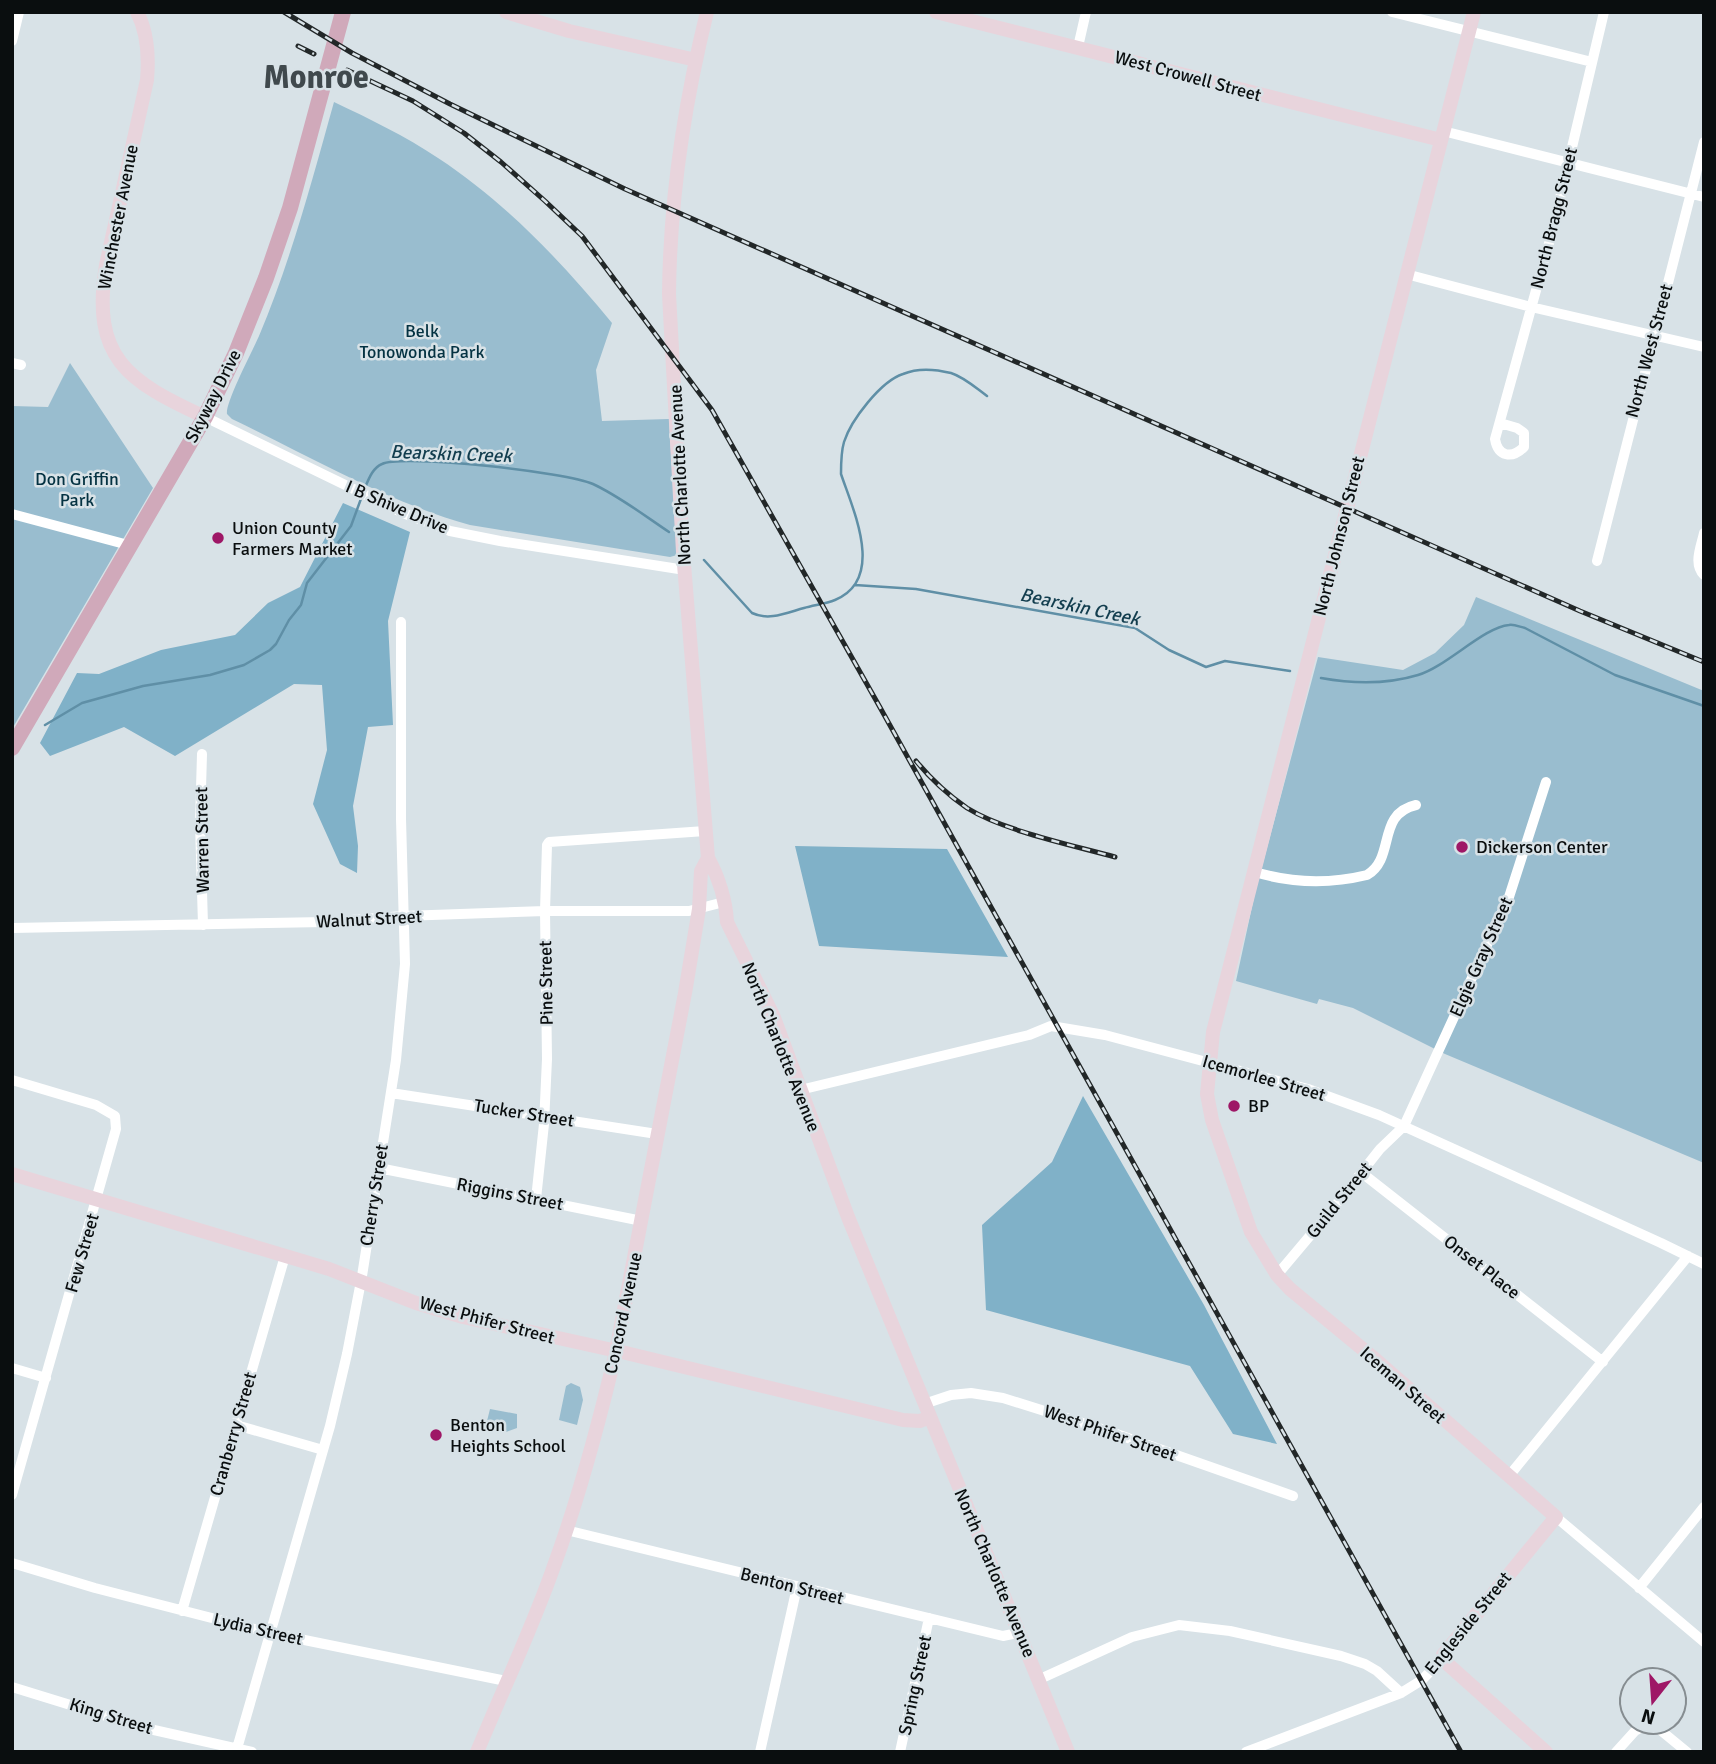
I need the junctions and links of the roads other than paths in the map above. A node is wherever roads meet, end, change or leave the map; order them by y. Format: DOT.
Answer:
graph roads {
  1 [pos="19,12"];
  2 [pos="137,12"];
  3 [pos="344,12"];
  4 [pos="506,12"];
  5 [pos="707,12"];
  6 [pos="936,12"];
  7 [pos="1086,12"];
  8 [pos="1392,12"];
  9 [pos="1474,12"];
  10 [pos="1604,12"];
  11 [pos="953,14"];
  12 [pos="1469,30"];
  13 [pos="12,41"];
  14 [pos="1078,47"];
  15 [pos="696,60"];
  16 [pos="1592,62"];
  17 [pos="1442,136"];
  18 [pos="1704,142"];
  19 [pos="1568,163"];
  20 [pos="1690,194"];
  21 [pos="1704,197"];
  22 [pos="1406,274"];
  23 [pos="1531,307"];
  24 [pos="1654,336"];
  25 [pos="1704,347"];
  26 [pos="205,417"];
  27 [pos="1500,423"];
  28 [pos="12,514"];
  29 [pos="1704,533"];
  30 [pos="132,546"];
  31 [pos="1597,561"];
  32 [pos="685,570"];
  33 [pos="1702,574"];
  34 [pos="401,622"];
  35 [pos="12,748"];
  36 [pos="202,754"];
  37 [pos="1546,782"];
  38 [pos="1416,805"];
  39 [pos="705,831"];
  40 [pos="708,858"];
  41 [pos="1255,872"];
  42 [pos="720,903"];
  43 [pos="699,909"];
  44 [pos="545,911"];
  45 [pos="403,916"];
  46 [pos="203,925"];
  47 [pos="12,928"];
  48 [pos="1209,1061"];
  49 [pos="12,1080"];
  50 [pos="800,1090"];
  51 [pos="391,1093"];
  52 [pos="545,1116"];
  53 [pos="1404,1126"];
  54 [pos="657,1134"];
  55 [pos="379,1168"];
  56 [pos="1362,1173"];
  57 [pos="12,1174"];
  58 [pos="98,1199"];
  59 [pos="536,1199"];
  60 [pos="642,1222"];
  61 [pos="285,1256"];
  62 [pos="1688,1256"];
  63 [pos="1704,1264"];
  64 [pos="1277,1275"];
  65 [pos="361,1280"];
  66 [pos="617,1351"];
  67 [pos="1603,1362"];
  68 [pos="12,1368"];
  69 [pos="46,1378"];
  70 [pos="927,1410"];
  71 [pos="236,1425"];
  72 [pos="323,1450"];
  73 [pos="1508,1476"];
  74 [pos="12,1495"];
  75 [pos="1293,1496"];
  76 [pos="1704,1507"];
  77 [pos="1556,1517"];
  78 [pos="566,1530"];
  79 [pos="12,1563"];
  80 [pos="797,1587"];
  81 [pos="1639,1588"];
  82 [pos="182,1612"];
  83 [pos="929,1618"];
  84 [pos="270,1633"];
  85 [pos="1018,1633"];
  86 [pos="1704,1642"];
  87 [pos="1443,1659"];
  88 [pos="1040,1679"];
  89 [pos="506,1681"];
  90 [pos="12,1686"];
  91 [pos="1401,1693"];
  92 [pos="237,1750"];
  93 [pos="252,1752"];
  94 [pos="477,1752"];
  95 [pos="760,1752"];
  96 [pos="900,1752"];
  97 [pos="1068,1752"];
  98 [pos="1246,1752"];
  99 [pos="1546,1752"];
  100 [pos="1616,1752"];
  101 [pos="1687,1752"];
  1 -- 13 [label="street"];
  2 -- 26 [label="main road, Winchester Avenue"];
  3 -- 26 [label="main road, Skyway Drive"];
  4 -- 15 [label="main road"];
  5 -- 15 [label="main road, North Charlotte Avenue"];
  6 -- 11 [label="main road, West Crowell Street"];
  7 -- 14 [label="street"];
  8 -- 12 [label="street"];
  9 -- 12 [label="main road, North Johnson Street"];
  10 -- 16 [label="street, North Bragg Street"];
  11 -- 14 [label="main road, West Crowell Street"];
  12 -- 16 [label="street"];
  12 -- 17 [label="main road, North Johnson Street"];
  14 -- 17 [label="main road, West Crowell Street"];
  15 -- 32 [label="main road, North Charlotte Avenue"];
  16 -- 19 [label="street, North Bragg Street"];
  17 -- 19 [label="street, West Crowell Street"];
  17 -- 22 [label="main road, North Johnson Street"];
  18 -- 20 [label="street, North West Street"];
  19 -- 20 [label="street, West Crowell Street"];
  19 -- 23 [label="street, North Bragg Street"];
  20 -- 21 [label="street, West Crowell Street"];
  20 -- 24 [label="street, North West Street"];
  22 -- 23 [label="street"];
  22 -- 41 [label="main road, North Johnson Street"];
  23 -- 24 [label="street"];
  23 -- 27 [label="street, North Bragg Street"];
  24 -- 25 [label="street"];
  24 -- 31 [label="street, North West Street"];
  26 -- 30 [label="main road, Skyway Drive"];
  26 -- 32 [label="street, I B Shive Drive"];
  28 -- 30 [label="street"];
  29 -- 33 [label="street"];
  30 -- 35 [label="main road, Skyway Drive"];
  32 -- 39 [label="main road, North Charlotte Avenue"];
  34 -- 45 [label="street, Cherry Street"];
  36 -- 46 [label="street, Warren Street"];
  37 -- 53 [label="street, Elgie Gray Street"];
  38 -- 41 [label="street"];
  39 -- 40 [label="main road, North Charlotte Avenue"];
  39 -- 44 [label="street, Pine Street"];
  40 -- 42 [label="main road, North Charlotte Avenue"];
  40 -- 43 [label="main road, Concord Avenue"];
  41 -- 48 [label="main road, North Johnson Street"];
  42 -- 43 [label="street, Walnut Street"];
  42 -- 50 [label="main road, North Charlotte Avenue"];
  43 -- 44 [label="street, Walnut Street"];
  43 -- 54 [label="main road, Concord Avenue"];
  44 -- 45 [label="street, Walnut Street"];
  44 -- 52 [label="street, Pine Street"];
  45 -- 46 [label="street, Walnut Street"];
  45 -- 51 [label="street, Cherry Street"];
  46 -- 47 [label="street, Walnut Street"];
  48 -- 50 [label="street, Icemorlee Street"];
  48 -- 53 [label="street, Icemorlee Street"];
  48 -- 64 [label="main road, Iceman Street"];
  49 -- 58 [label="street, Few Street"];
  50 -- 70 [label="main road, North Charlotte Avenue"];
  51 -- 52 [label="street, Tucker Street"];
  51 -- 55 [label="street, Cherry Street"];
  52 -- 54 [label="street, Tucker Street"];
  52 -- 59 [label="street, Pine Street"];
  53 -- 56 [label="street, Guild Street"];
  53 -- 62 [label="street, Icemorlee Street"];
  54 -- 60 [label="main road, Concord Avenue"];
  55 -- 59 [label="street, Riggins Street"];
  55 -- 65 [label="street, Cherry Street"];
  56 -- 64 [label="street, Guild Street"];
  56 -- 67 [label="street, Onset Place"];
  57 -- 58 [label="main road, West Phifer Street"];
  58 -- 61 [label="main road, West Phifer Street"];
  58 -- 69 [label="street, Few Street"];
  59 -- 60 [label="street, Riggins Street"];
  60 -- 66 [label="main road, Concord Avenue"];
  61 -- 65 [label="main road, West Phifer Street"];
  61 -- 71 [label="street, Cranberry Street"];
  62 -- 63 [label="street, Icemorlee Street"];
  62 -- 67 [label="street"];
  64 -- 73 [label="main road, Iceman Street"];
  65 -- 66 [label="main road, West Phifer Street"];
  65 -- 72 [label="street, Cherry Street"];
  66 -- 70 [label="main road, West Phifer Street"];
  66 -- 78 [label="main road, Concord Avenue"];
  67 -- 73 [label="street"];
  68 -- 69 [label="street"];
  69 -- 74 [label="street, Few Street"];
  70 -- 75 [label="street, West Phifer Street"];
  70 -- 85 [label="main road, North Charlotte Avenue"];
  71 -- 72 [label="street"];
  71 -- 82 [label="street, Cranberry Street"];
  72 -- 84 [label="street, Cherry Street"];
  73 -- 77 [label="main road, Iceman Street"];
  76 -- 81 [label="street"];
  77 -- 81 [label="street, Iceman Street"];
  77 -- 87 [label="main road, Engleside Street"];
  78 -- 80 [label="street, Benton Street"];
  78 -- 89 [label="main road, Concord Avenue"];
  79 -- 82 [label="street, Lydia Street"];
  80 -- 83 [label="street, Benton Street"];
  80 -- 95 [label="street"];
  81 -- 86 [label="street, Iceman Street"];
  82 -- 84 [label="street, Lydia Street"];
  83 -- 85 [label="street, Benton Street"];
  83 -- 96 [label="street, Spring Street"];
  84 -- 89 [label="street, Lydia Street"];
  84 -- 92 [label="street, Cherry Street"];
  85 -- 88 [label="main road, North Charlotte Avenue"];
  87 -- 91 [label="street, Engleside Street"];
  87 -- 99 [label="main road"];
  88 -- 91 [label="street"];
  88 -- 97 [label="main road, North Charlotte Avenue"];
  89 -- 94 [label="main road, Concord Avenue"];
  90 -- 92 [label="street, King Street"];
  91 -- 98 [label="street, Engleside Street"];
  92 -- 93 [label="street, King Street"];
  100 -- 101 [label="street"];
}
